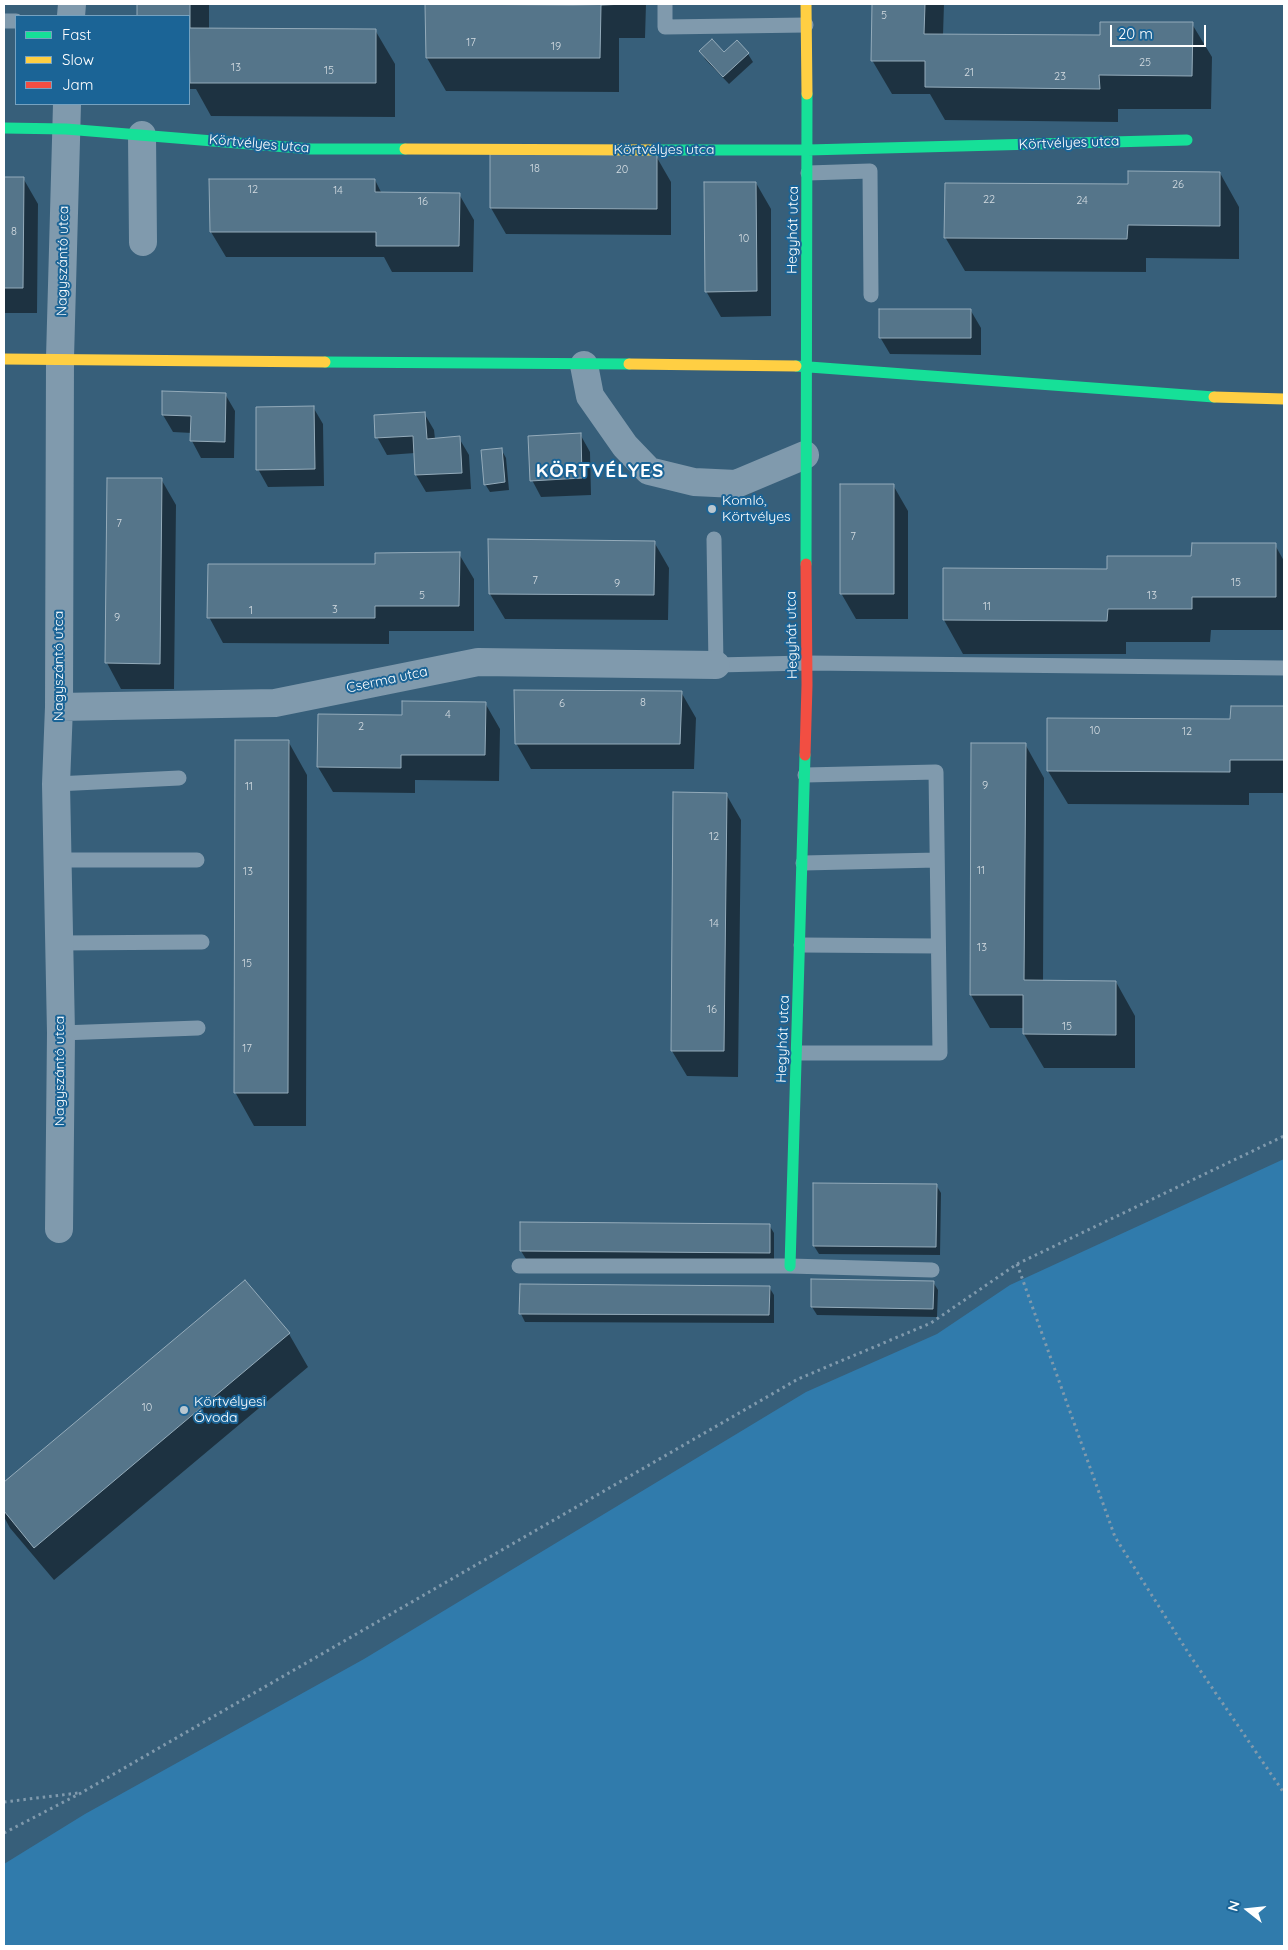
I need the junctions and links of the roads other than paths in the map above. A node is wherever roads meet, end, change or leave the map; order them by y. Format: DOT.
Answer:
graph roads {
  1 [pos="665,4"];
  2 [pos="806,4"];
  3 [pos="806,25"];
  4 [pos="67,116"];
  5 [pos="4,128"];
  6 [pos="142,135"];
  7 [pos="1187,140"];
  8 [pos="808,150"];
  9 [pos="808,173"];
  10 [pos="143,242"];
  11 [pos="871,294"];
  12 [pos="60,358"];
  13 [pos="4,359"];
  14 [pos="584,365"];
  15 [pos="806,366"];
  16 [pos="1284,399"];
  17 [pos="805,455"];
  18 [pos="714,539"];
  19 [pos="807,663"];
  20 [pos="716,665"];
  21 [pos="1284,668"];
  22 [pos="59,707"];
  23 [pos="805,775"];
  24 [pos="179,778"];
  25 [pos="56,784"];
  26 [pos="58,860"];
  27 [pos="197,860"];
  28 [pos="937,860"];
  29 [pos="803,863"];
  30 [pos="202,942"];
  31 [pos="60,943"];
  32 [pos="801,945"];
  33 [pos="938,946"];
  34 [pos="198,1028"];
  35 [pos="61,1033"];
  36 [pos="798,1054"];
  37 [pos="59,1229"];
  38 [pos="519,1266"];
  39 [pos="790,1266"];
  40 [pos="932,1270"];
  1 -- 3 [label="lane"];
  2 -- 3 [label="street, Hegyhát utca"];
  3 -- 8 [label="street, Hegyhát utca"];
  4 -- 5 [label="street, Körtvélyes utca"];
  4 -- 6 [label="street, Körtvélyes utca"];
  4 -- 12 [label="street, Nagyszántó utca"];
  6 -- 8 [label="street, Körtvélyes utca"];
  6 -- 10 [label="street"];
  7 -- 8 [label="street, Körtvélyes utca"];
  8 -- 9 [label="street, Hegyhát utca"];
  9 -- 11 [label="lane"];
  9 -- 15 [label="street, Hegyhát utca"];
  12 -- 13 [label="street"];
  12 -- 14 [label="street"];
  12 -- 22 [label="street, Nagyszántó utca"];
  14 -- 15 [label="street"];
  14 -- 17 [label="street"];
  15 -- 16 [label="street"];
  15 -- 17 [label="street, Hegyhát utca"];
  17 -- 19 [label="street, Hegyhát utca"];
  18 -- 20 [label="lane"];
  19 -- 20 [label="lane"];
  19 -- 21 [label="lane"];
  19 -- 23 [label="street, Hegyhát utca"];
  20 -- 22 [label="street, Cserma utca"];
  22 -- 25 [label="street, Nagyszántó utca"];
  23 -- 28 [label="lane"];
  23 -- 29 [label="street, Hegyhát utca"];
  24 -- 25 [label="lane"];
  25 -- 26 [label="street, Nagyszántó utca"];
  26 -- 27 [label="lane"];
  26 -- 31 [label="street, Nagyszántó utca"];
  28 -- 29 [label="lane"];
  28 -- 33 [label="lane"];
  29 -- 32 [label="street, Hegyhát utca"];
  30 -- 31 [label="lane"];
  31 -- 35 [label="street, Nagyszántó utca"];
  32 -- 33 [label="lane"];
  32 -- 36 [label="street, Hegyhát utca"];
  33 -- 36 [label="lane"];
  34 -- 35 [label="lane"];
  35 -- 37 [label="street, Nagyszántó utca"];
  36 -- 39 [label="street, Hegyhát utca"];
  38 -- 39 [label="lane"];
  39 -- 40 [label="lane"];
}
